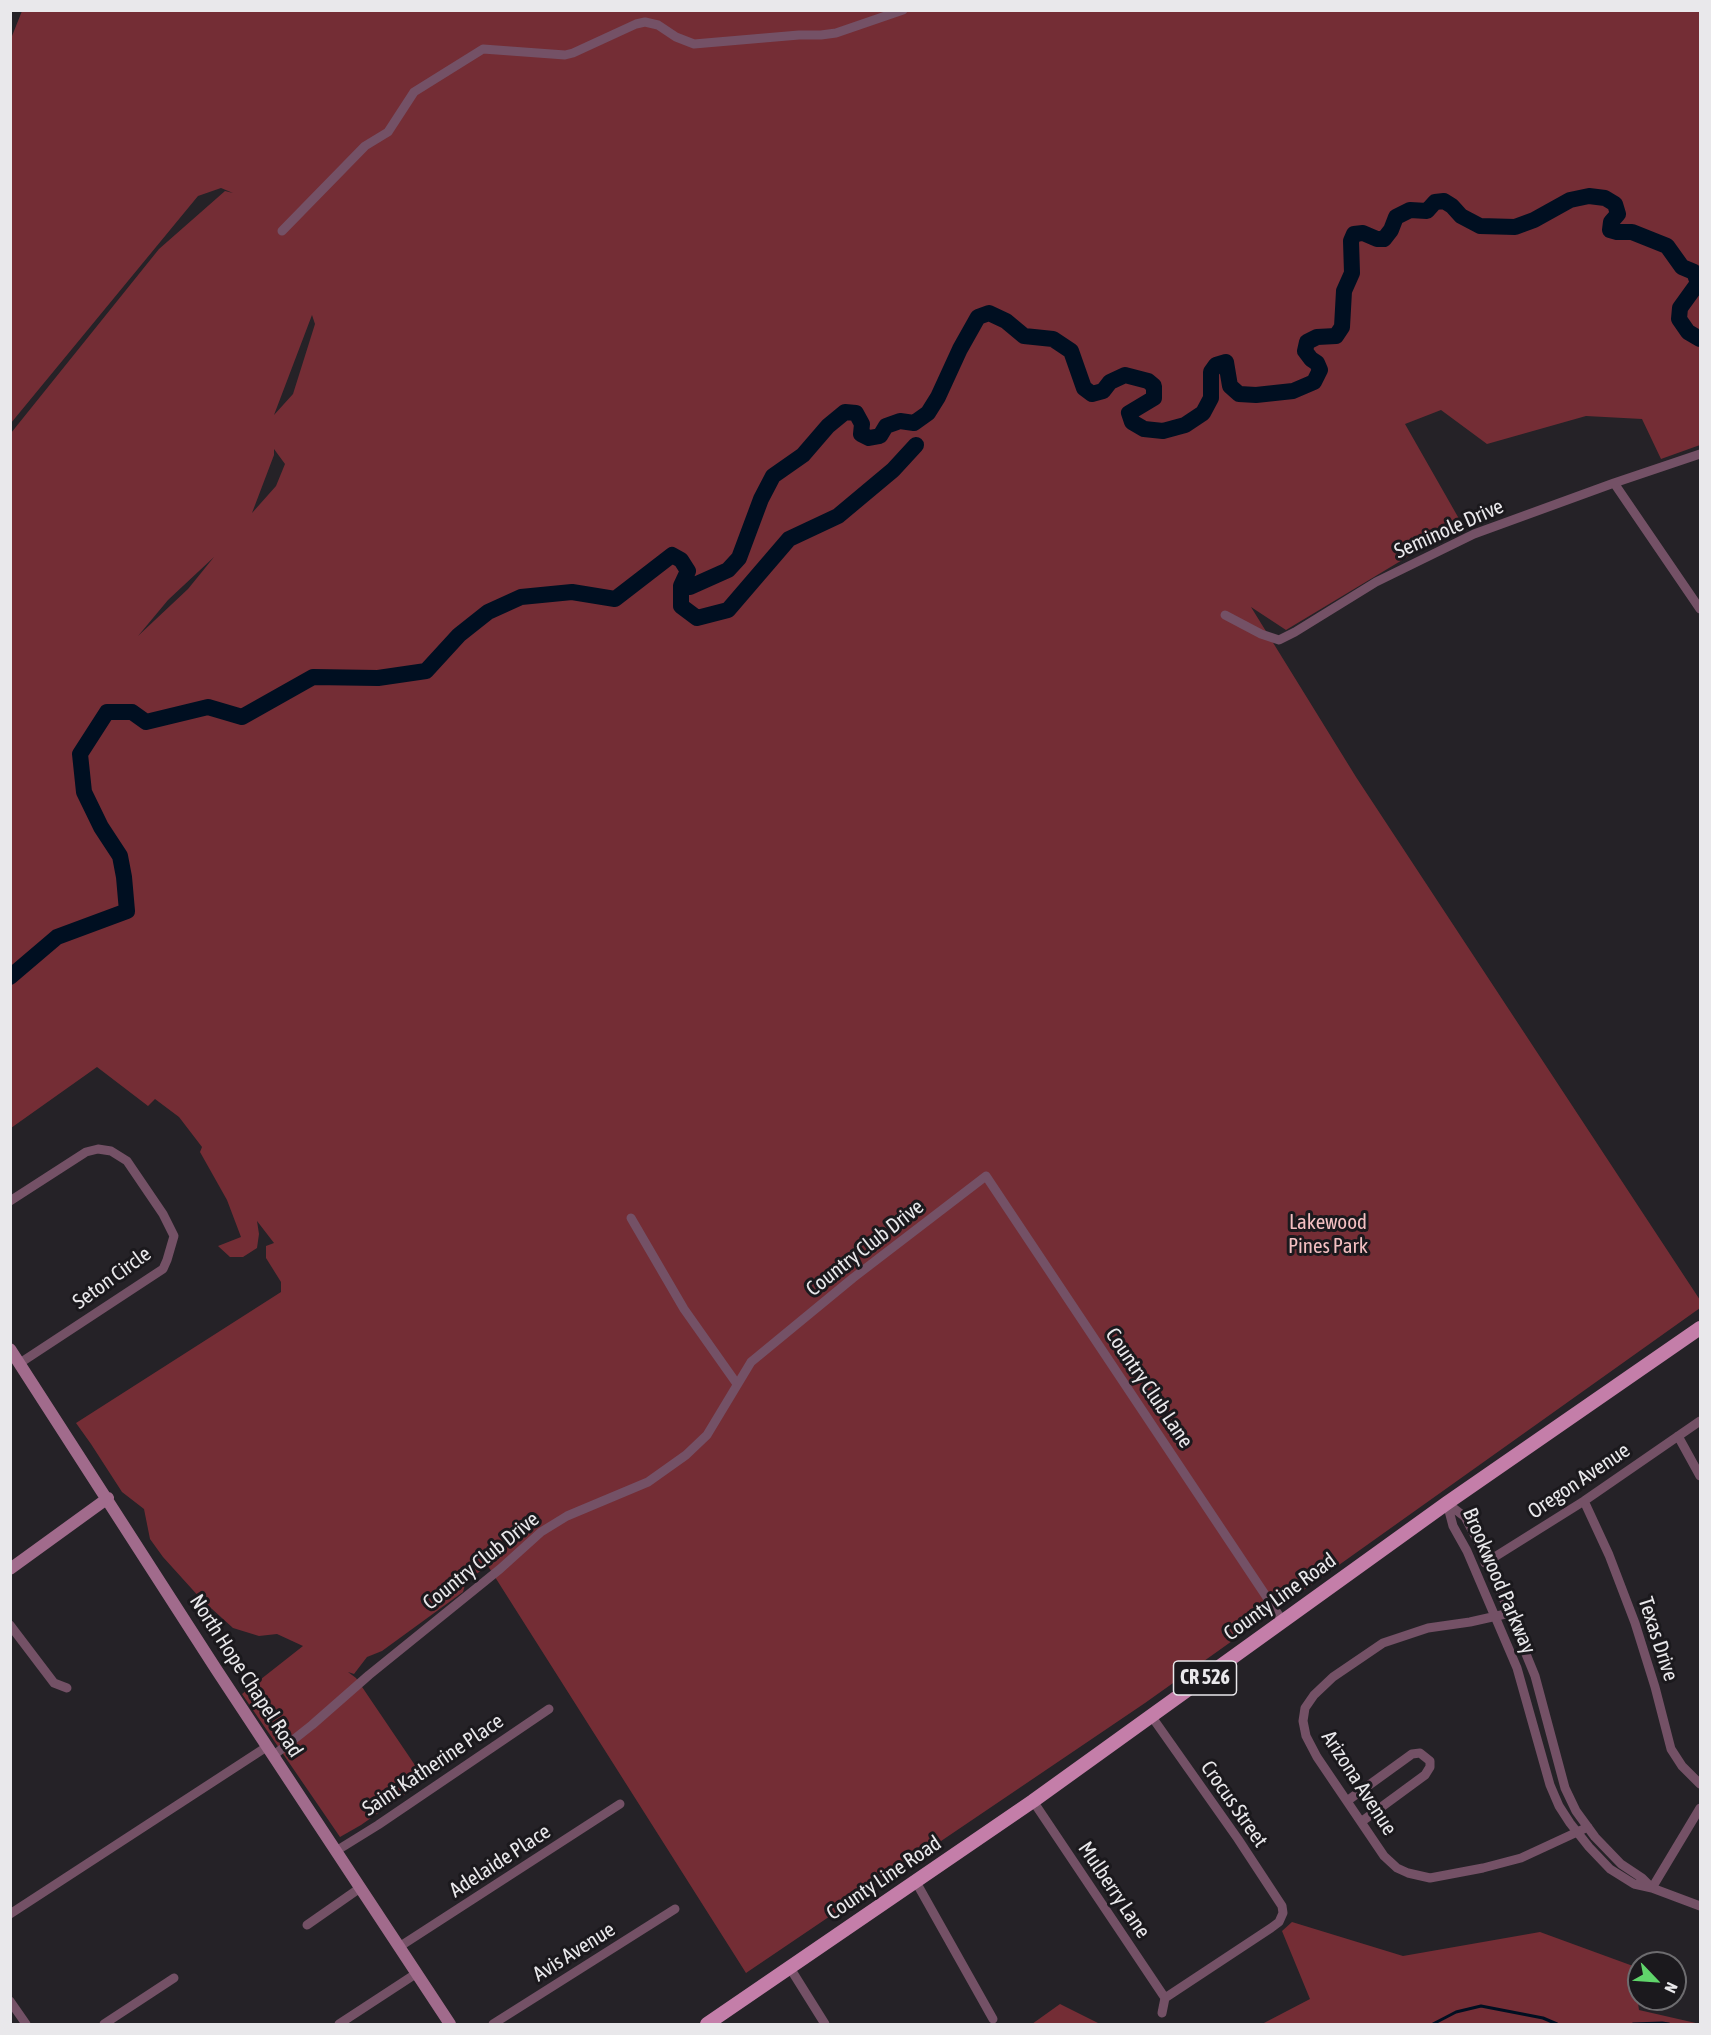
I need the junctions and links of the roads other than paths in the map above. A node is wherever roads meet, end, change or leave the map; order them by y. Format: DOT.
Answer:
graph roads {
  1 [pos="903,10"];
  2 [pos="282,231"];
  3 [pos="1701,454"];
  4 [pos="1614,483"];
  5 [pos="1701,609"];
  6 [pos="1225,615"];
  7 [pos="986,1176"];
  8 [pos="10,1201"];
  9 [pos="631,1218"];
  10 [pos="1701,1328"];
  11 [pos="10,1349"];
  12 [pos="20,1363"];
  13 [pos="737,1384"];
  14 [pos="1701,1421"];
  15 [pos="1678,1436"];
  16 [pos="1701,1476"];
  17 [pos="108,1498"];
  18 [pos="1584,1502"];
  19 [pos="1447,1503"];
  20 [pos="1488,1561"];
  21 [pos="10,1569"];
  22 [pos="1475,1569"];
  23 [pos="1510,1613"];
  24 [pos="1496,1616"];
  25 [pos="1282,1620"];
  26 [pos="10,1624"];
  27 [pos="67,1688"];
  28 [pos="549,1709"];
  29 [pos="1152,1717"];
  30 [pos="271,1751"];
  31 [pos="1701,1784"];
  32 [pos="1033,1801"];
  33 [pos="1347,1801"];
  34 [pos="620,1804"];
  35 [pos="1701,1808"];
  36 [pos="1361,1822"];
  37 [pos="1588,1827"];
  38 [pos="1577,1833"];
  39 [pos="336,1851"];
  40 [pos="916,1882"];
  41 [pos="360,1888"];
  42 [pos="1652,1888"];
  43 [pos="1701,1906"];
  44 [pos="675,1909"];
  45 [pos="10,1914"];
  46 [pos="308,1925"];
  47 [pos="399,1947"];
  48 [pos="790,1968"];
  49 [pos="417,1973"];
  50 [pos="174,1978"];
  51 [pos="1165,1998"];
  52 [pos="10,2001"];
  53 [pos="1162,2013"];
  54 [pos="993,2019"];
  55 [pos="26,2025"];
  56 [pos="104,2025"];
  57 [pos="339,2025"];
  58 [pos="450,2025"];
  59 [pos="493,2025"];
  60 [pos="707,2025"];
  61 [pos="825,2025"];
  1 -- 2 [label="street"];
  3 -- 4 [label="street, Seminole Drive"];
  4 -- 5 [label="street"];
  4 -- 6 [label="street, Seminole Drive"];
  7 -- 13 [label="street, Country Club Drive"];
  7 -- 25 [label="street, Country Club Lane"];
  8 -- 12 [label="street, Seton Circle"];
  9 -- 13 [label="street"];
  10 -- 19 [label="main road, County Line Road / CR 526"];
  11 -- 12 [label="main road, North Hope Chapel Road"];
  12 -- 17 [label="main road, North Hope Chapel Road"];
  13 -- 30 [label="street, Country Club Drive"];
  14 -- 15 [label="street, Oregon Avenue"];
  15 -- 16 [label="street"];
  15 -- 18 [label="street, Oregon Avenue"];
  17 -- 21 [label="main road"];
  17 -- 30 [label="main road, North Hope Chapel Road"];
  18 -- 20 [label="street, Oregon Avenue"];
  18 -- 31 [label="street, Texas Drive"];
  19 -- 20 [label="street, Brookwood Parkway"];
  19 -- 22 [label="street, Brookwood Parkway"];
  19 -- 25 [label="main road, County Line Road / CR 526"];
  20 -- 22 [label="street, Oregon Avenue"];
  20 -- 23 [label="street, Brookwood Parkway"];
  22 -- 24 [label="street, Brookwood Parkway"];
  23 -- 24 [label="street, Arizona Avenue"];
  23 -- 37 [label="street, Brookwood Parkway"];
  24 -- 33 [label="street, Arizona Avenue"];
  24 -- 38 [label="street, Brookwood Parkway"];
  25 -- 29 [label="main road, County Line Road / CR 526"];
  26 -- 27 [label="street"];
  28 -- 39 [label="street, Saint Katherine Place"];
  29 -- 32 [label="main road, County Line Road / CR 526"];
  29 -- 51 [label="street, Crocus Street"];
  30 -- 39 [label="main road, North Hope Chapel Road"];
  30 -- 45 [label="street, Country Club Drive"];
  32 -- 40 [label="main road, County Line Road / CR 526"];
  32 -- 51 [label="street, Mulberry Lane"];
  33 -- 36 [label="street, Arizona Avenue"];
  33 -- 36 [label="street"];
  34 -- 47 [label="street, Adelaide Place"];
  35 -- 42 [label="street"];
  36 -- 38 [label="street, Arizona Avenue"];
  37 -- 38 [label="street, Arizona Avenue"];
  37 -- 42 [label="street, Brookwood Parkway"];
  38 -- 42 [label="street, Brookwood Parkway"];
  39 -- 41 [label="main road, North Hope Chapel Road"];
  40 -- 48 [label="main road, County Line Road / CR 526"];
  40 -- 54 [label="street"];
  41 -- 46 [label="street"];
  41 -- 47 [label="main road, North Hope Chapel Road"];
  42 -- 43 [label="street, Brookwood Parkway"];
  44 -- 59 [label="street, Avis Avenue"];
  47 -- 49 [label="main road, North Hope Chapel Road"];
  48 -- 60 [label="main road, County Line Road / CR 526"];
  48 -- 61 [label="street"];
  49 -- 57 [label="street"];
  49 -- 58 [label="main road, North Hope Chapel Road"];
  50 -- 56 [label="street"];
  51 -- 53 [label="street"];
  52 -- 55 [label="street"];
}
